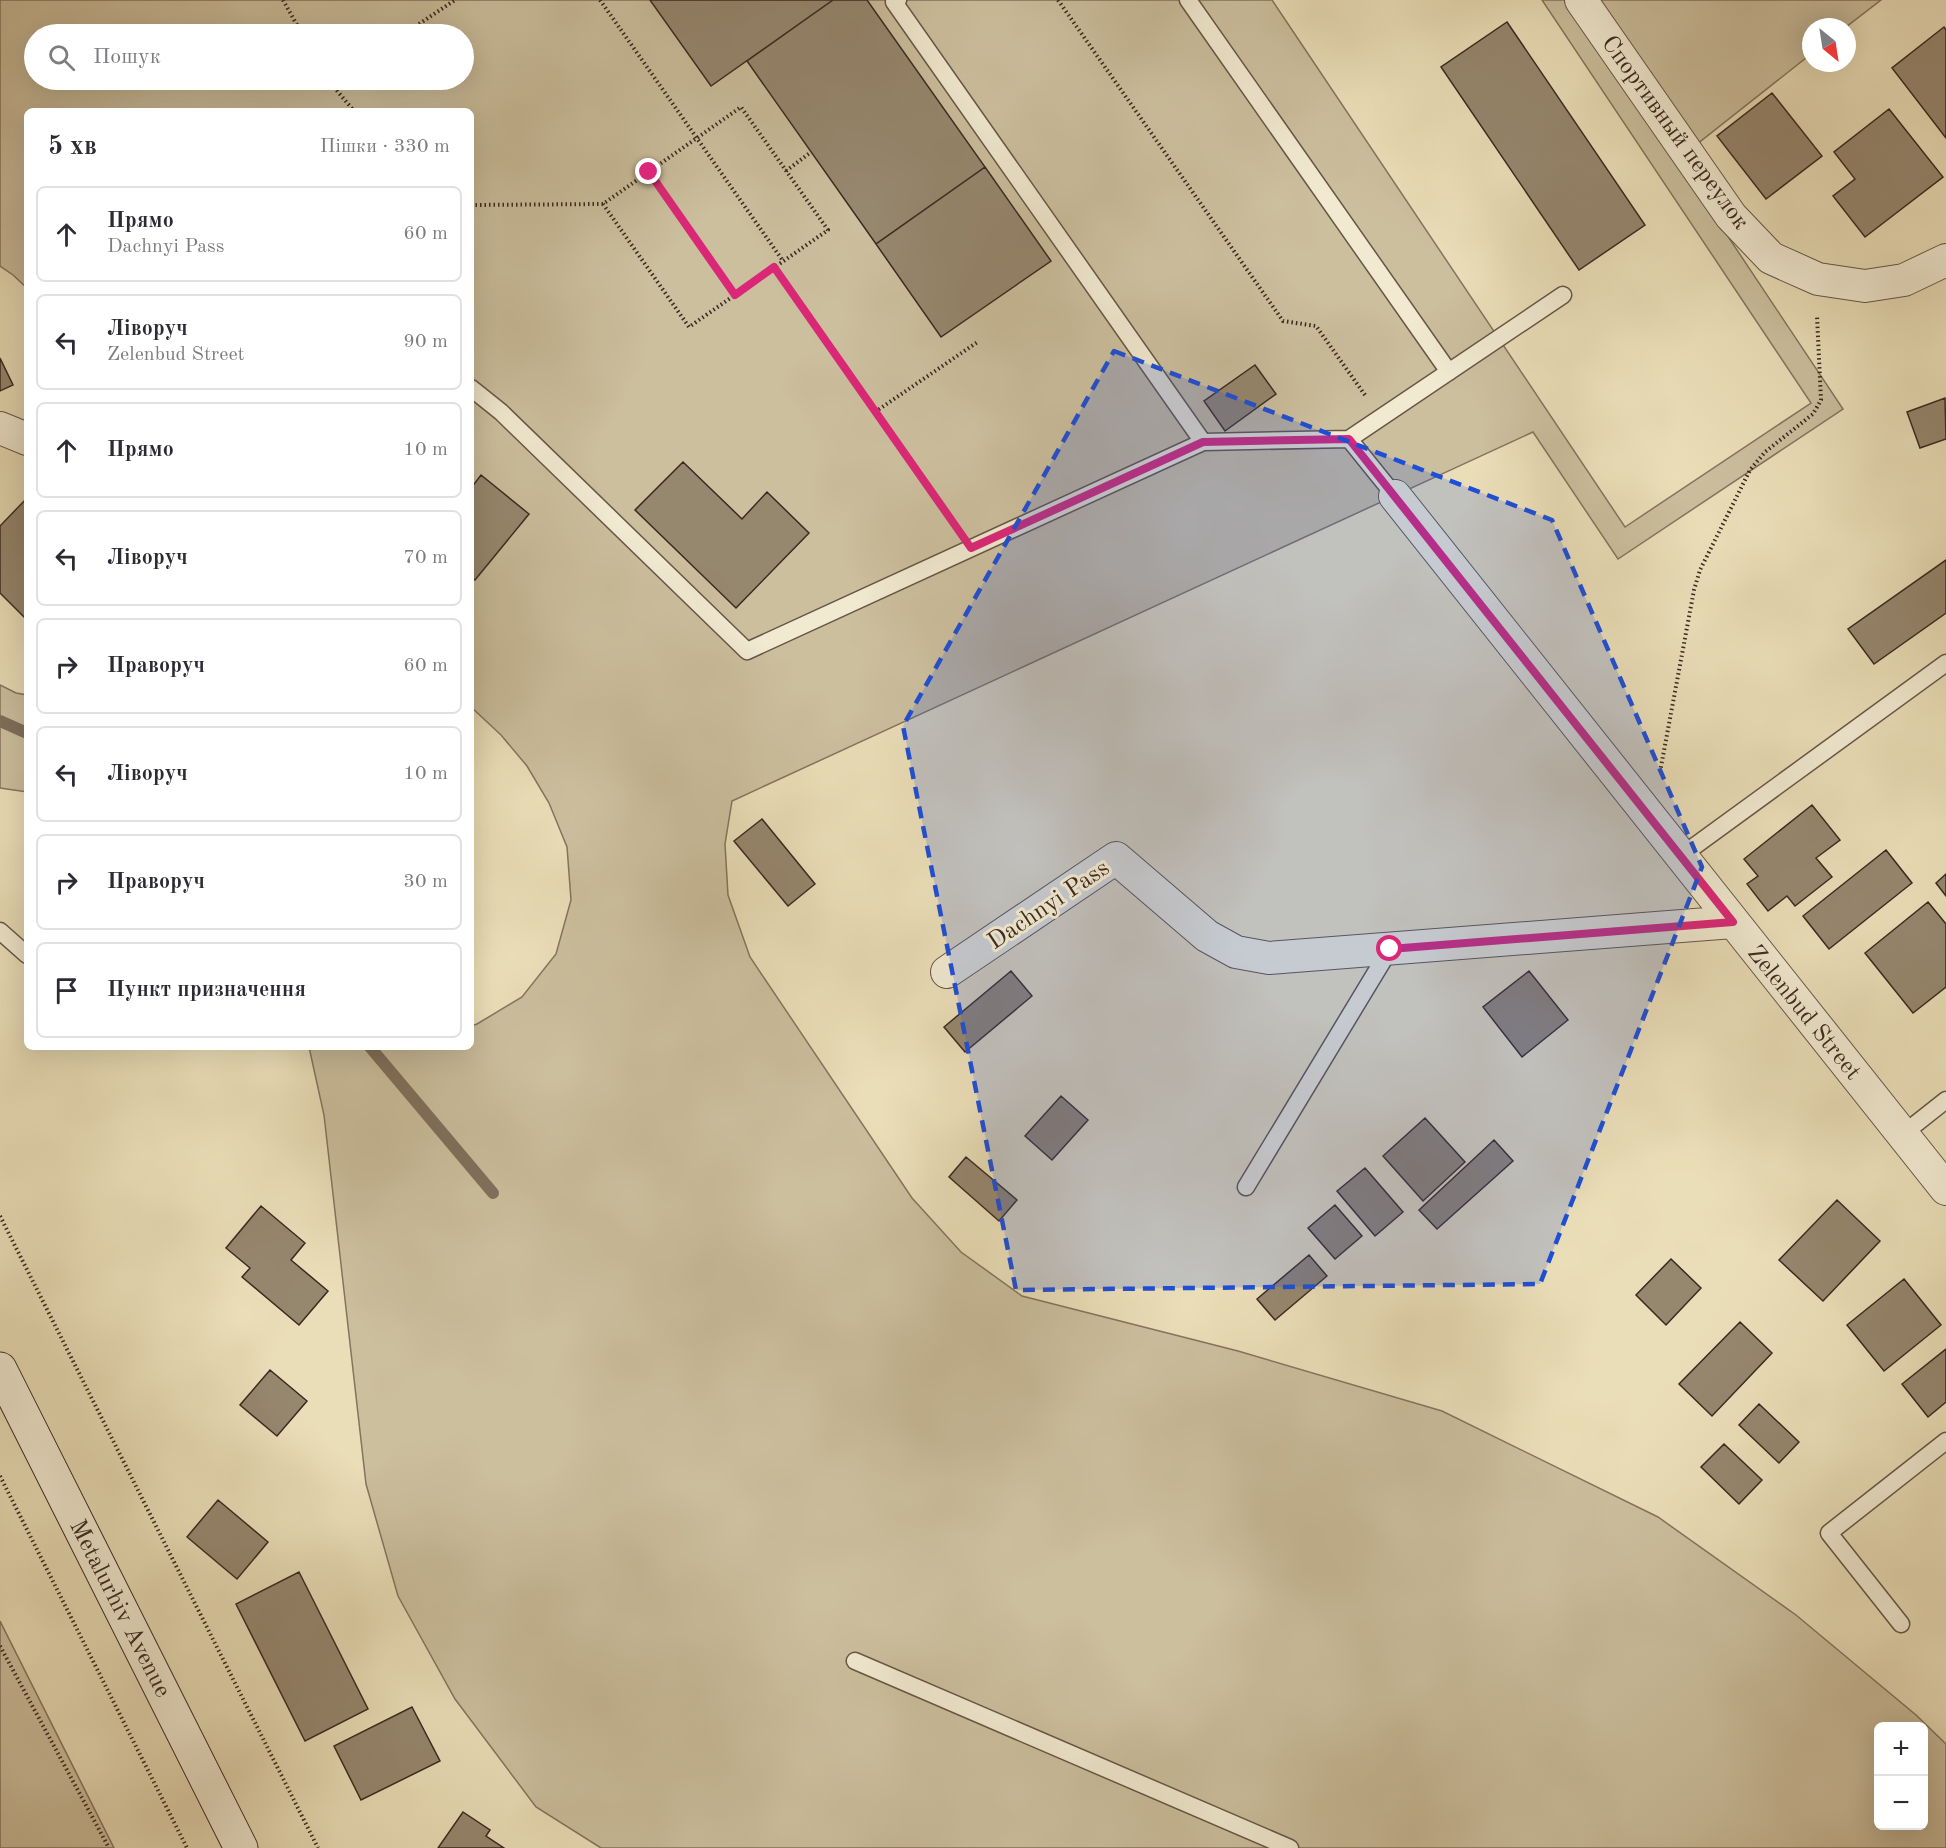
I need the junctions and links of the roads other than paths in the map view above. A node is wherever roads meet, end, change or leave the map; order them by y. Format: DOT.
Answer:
graph roads {
  1 [pos="898,0"];
  2 [pos="1188,0"];
  3 [pos="1581,0"];
  4 [pos="1946,260"];
  5 [pos="1563,296"];
  6 [pos="1449,372"];
  7 [pos="474,390"];
  8 [pos="0,428"];
  9 [pos="24,438"];
  10 [pos="1349,439"];
  11 [pos="1203,442"];
  12 [pos="1395,496"];
  13 [pos="1946,663"];
  14 [pos="1681,856"];
  15 [pos="1733,922"];
  16 [pos="0,931"];
  17 [pos="1390,949"];
  18 [pos="24,952"];
  19 [pos="947,972"];
  20 [pos="1946,1100"];
  21 [pos="1903,1134"];
  22 [pos="1246,1187"];
  23 [pos="1946,1189"];
  24 [pos="0,1369"];
  25 [pos="1946,1441"];
  26 [pos="1901,1624"];
  27 [pos="855,1661"];
  28 [pos="241,1848"];
  29 [pos="1290,1848"];
  1 -- 11 [label="lane"];
  2 -- 6 [label="lane"];
  3 -- 4 [label="street, Спортивный переулок"];
  5 -- 6 [label="lane"];
  6 -- 10 [label="lane"];
  7 -- 11 [label="lane"];
  8 -- 9 [label="street"];
  10 -- 11 [label="lane"];
  10 -- 12 [label="lane"];
  12 -- 14 [label="street, Zelenbud Street"];
  13 -- 14 [label="lane"];
  14 -- 15 [label="street, Zelenbud Street"];
  15 -- 17 [label="street, Dachnyi Pass"];
  15 -- 21 [label="street, Zelenbud Street"];
  16 -- 18 [label="lane"];
  17 -- 19 [label="street, Dachnyi Pass"];
  17 -- 22 [label="lane"];
  20 -- 21 [label="lane"];
  21 -- 23 [label="street, Zelenbud Street"];
  24 -- 28 [label="street, Metalurhiv Avenue"];
  25 -- 26 [label="lane"];
  27 -- 29 [label="lane"];
}
